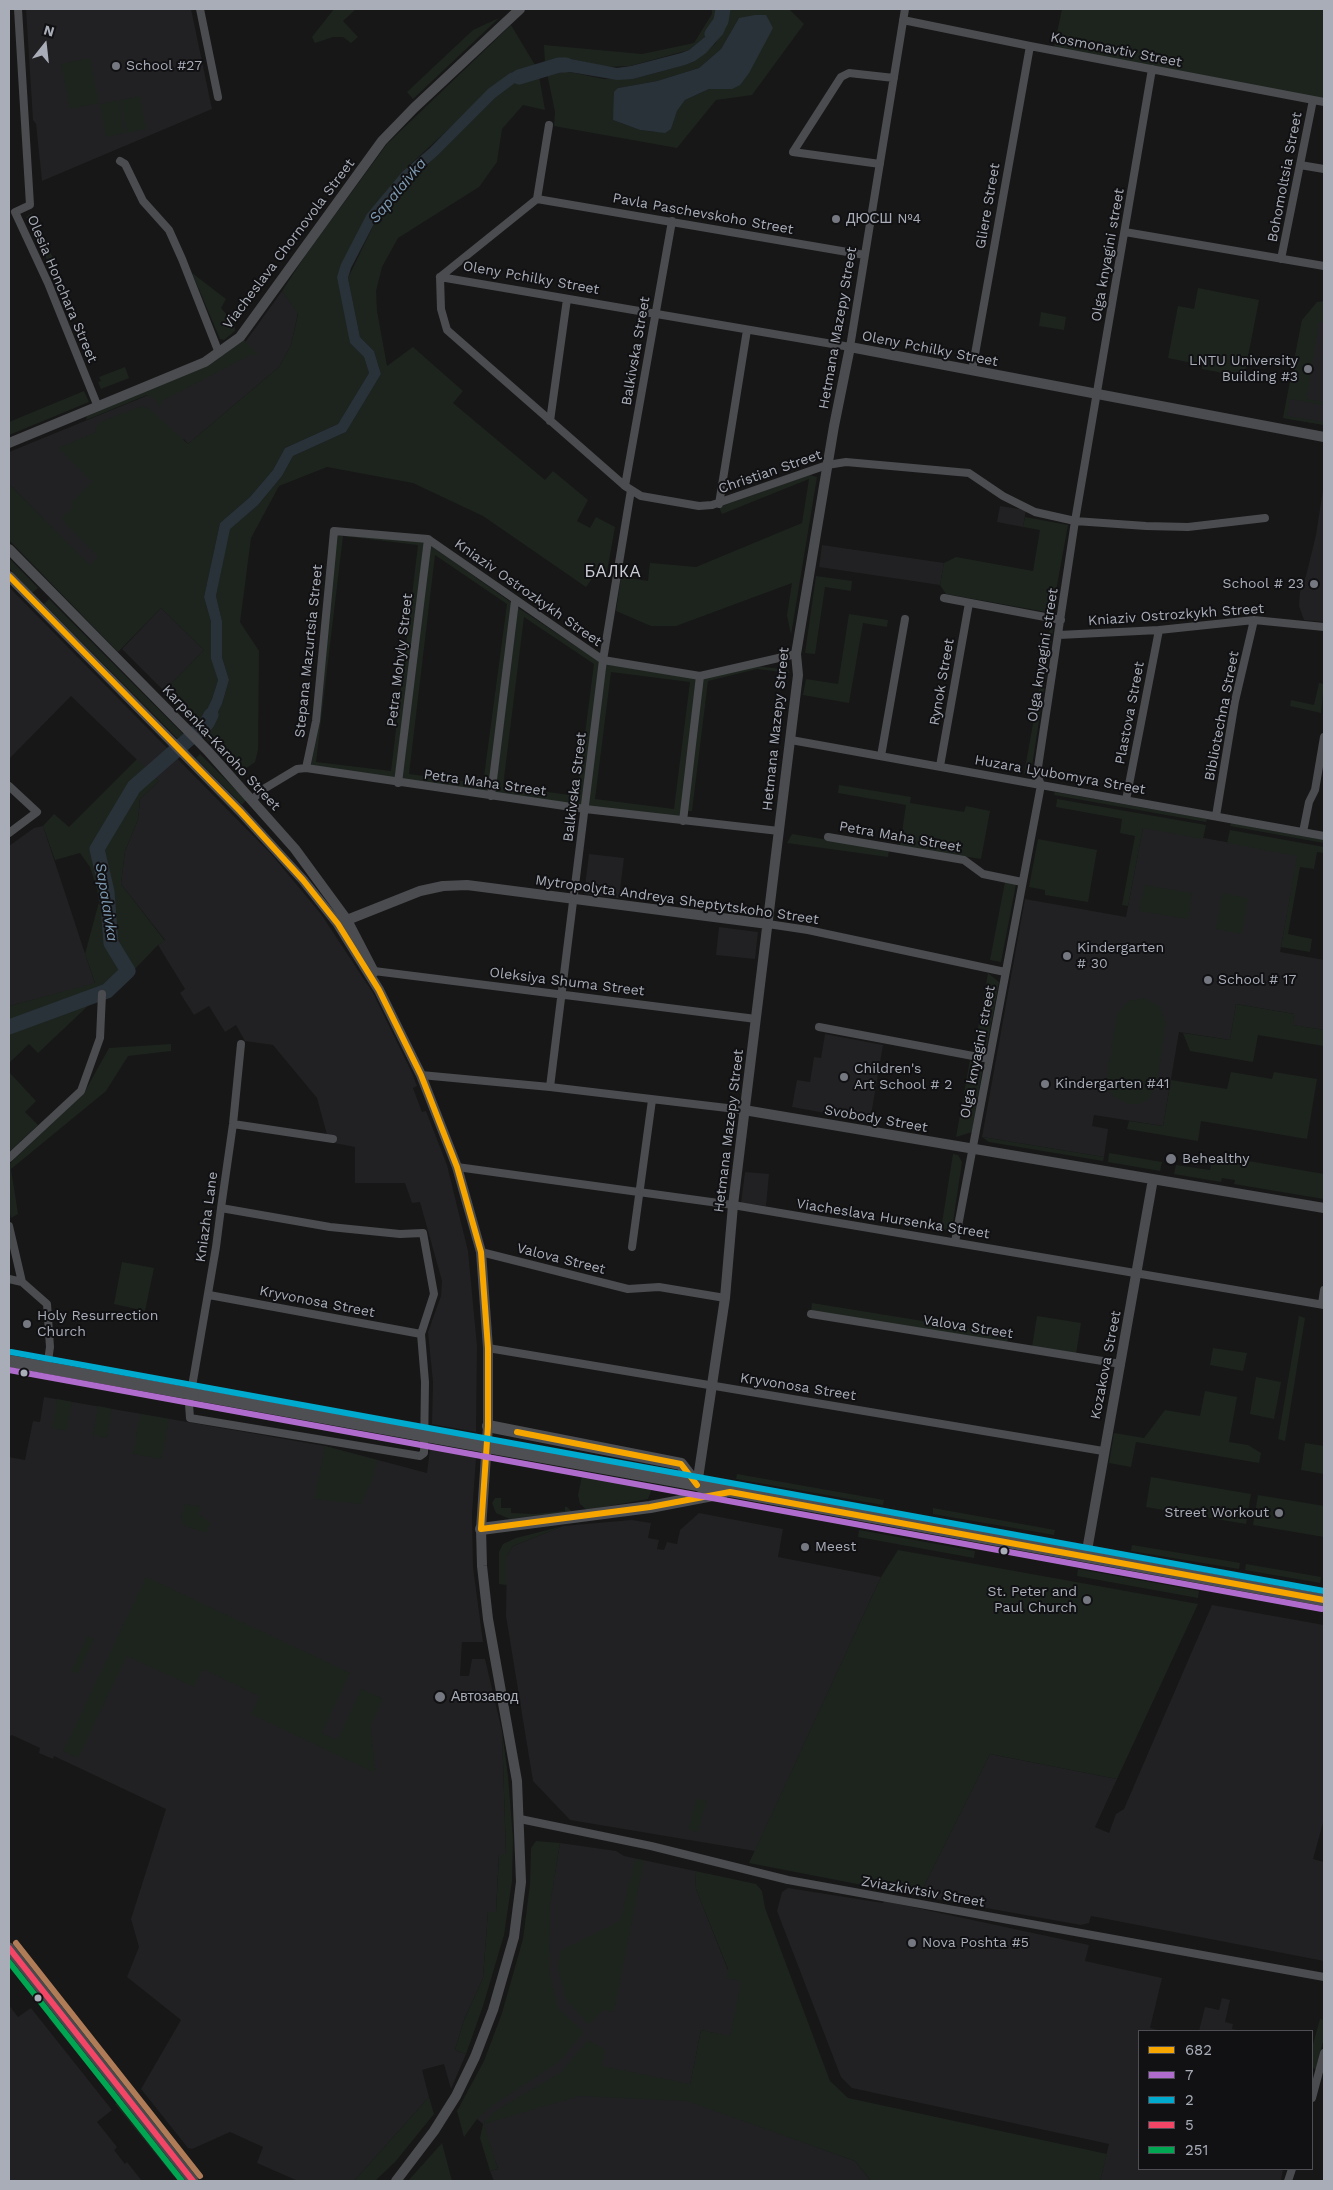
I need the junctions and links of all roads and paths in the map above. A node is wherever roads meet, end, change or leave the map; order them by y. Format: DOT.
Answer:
graph roads {
  1 [pos="18,9"];
  2 [pos="200,9"];
  3 [pos="520,9"];
  4 [pos="905,9"];
  5 [pos="903,20"];
  6 [pos="1030,46"];
  7 [pos="1152,69"];
  8 [pos="894,78"];
  9 [pos="218,97"];
  10 [pos="1313,100"];
  11 [pos="1324,102"];
  12 [pos="549,125"];
  13 [pos="120,161"];
  14 [pos="880,164"];
  15 [pos="1300,165"];
  16 [pos="1324,169"];
  17 [pos="537,199"];
  18 [pos="672,221"];
  19 [pos="1125,232"];
  20 [pos="865,255"];
  21 [pos="1281,259"];
  22 [pos="1324,266"];
  23 [pos="440,276"];
  24 [pos="566,299"];
  25 [pos="656,314"];
  26 [pos="746,330"];
  27 [pos="850,347"];
  28 [pos="219,353"];
  29 [pos="972,371"];
  30 [pos="1096,396"];
  31 [pos="98,407"];
  32 [pos="550,421"];
  33 [pos="1324,437"];
  34 [pos="9,443"];
  35 [pos="827,464"];
  36 [pos="628,488"];
  37 [pos="719,504"];
  38 [pos="1265,518"];
  39 [pos="1075,521"];
  40 [pos="428,539"];
  41 [pos="9,549"];
  42 [pos="9,576"];
  43 [pos="48,589"];
  44 [pos="29,597"];
  45 [pos="944,598"];
  46 [pos="515,601"];
  47 [pos="969,603"];
  48 [pos="905,618"];
  49 [pos="1061,620"];
  50 [pos="1254,620"];
  51 [pos="1324,627"];
  52 [pos="1159,630"];
  53 [pos="1059,635"];
  54 [pos="796,654"];
  55 [pos="603,660"];
  56 [pos="700,676"];
  57 [pos="1324,737"];
  58 [pos="791,740"];
  59 [pos="881,756"];
  60 [pos="940,766"];
  61 [pos="306,768"];
  62 [pos="398,783"];
  63 [pos="1040,784"];
  64 [pos="9,786"];
  65 [pos="491,796"];
  66 [pos="252,800"];
  67 [pos="1126,800"];
  68 [pos="585,809"];
  69 [pos="240,810"];
  70 [pos="1216,816"];
  71 [pos="683,821"];
  72 [pos="779,831"];
  73 [pos="1303,832"];
  74 [pos="9,833"];
  75 [pos="1324,836"];
  76 [pos="828,837"];
  77 [pos="1022,882"];
  78 [pos="573,900"];
  79 [pos="347,920"];
  80 [pos="768,924"];
  81 [pos="374,971"];
  82 [pos="1005,972"];
  83 [pos="379,990"];
  84 [pos="102,994"];
  85 [pos="562,994"];
  86 [pos="756,1019"];
  87 [pos="819,1027"];
  88 [pos="241,1044"];
  89 [pos="989,1059"];
  90 [pos="421,1074"];
  91 [pos="550,1087"];
  92 [pos="652,1100"];
  93 [pos="744,1110"];
  94 [pos="233,1124"];
  95 [pos="333,1139"];
  96 [pos="972,1149"];
  97 [pos="9,1158"];
  98 [pos="457,1167"];
  99 [pos="1153,1179"];
  100 [pos="639,1192"];
  101 [pos="733,1205"];
  102 [pos="221,1208"];
  103 [pos="1324,1208"];
  104 [pos="9,1226"];
  105 [pos="955,1242"];
  106 [pos="632,1247"];
  107 [pos="481,1252"];
  108 [pos="1137,1273"];
  109 [pos="9,1280"];
  110 [pos="22,1282"];
  111 [pos="1324,1290"];
  112 [pos="209,1295"];
  113 [pos="726,1298"];
  114 [pos="1323,1305"];
  115 [pos="811,1314"];
  116 [pos="421,1334"];
  117 [pos="488,1348"];
  118 [pos="9,1361"];
  119 [pos="1121,1364"];
  120 [pos="47,1368"];
  121 [pos="713,1386"];
  122 [pos="191,1394"];
  123 [pos="488,1426"];
  124 [pos="1103,1452"];
  125 [pos="697,1485"];
  126 [pos="730,1492"];
  127 [pos="481,1529"];
  128 [pos="1086,1556"];
  129 [pos="1324,1600"];
  130 [pos="520,1819"];
  131 [pos="9,1948"];
  132 [pos="1324,1977"];
  133 [pos="1324,2054"];
  134 [pos="1313,2094"];
  135 [pos="193,2181"];
  136 [pos="396,2181"];
  1 -- 31 [label="street, Olesia Honchara Street"];
  2 -- 9 [label="street"];
  3 -- 28 [label="street, Viacheslava Chornovola Street"];
  4 -- 5 [label="street, Hetmana Mazepy Street"];
  5 -- 6 [label="street, Kosmonavtiv Street"];
  5 -- 8 [label="street, Hetmana Mazepy Street"];
  6 -- 7 [label="street, Kosmonavtiv Street"];
  6 -- 29 [label="street, Gliere Street"];
  7 -- 10 [label="street, Kosmonavtiv Street"];
  7 -- 19 [label="street, Olga knyagini street"];
  8 -- 14 [label="street, Hetmana Mazepy Street"];
  8 -- 14 [label="street"];
  10 -- 11 [label="street, Kosmonavtiv Street"];
  10 -- 15 [label="street, Bohomoltsia Street"];
  12 -- 17 [label="street"];
  13 -- 28 [label="street"];
  14 -- 20 [label="street, Hetmana Mazepy Street"];
  15 -- 16 [label="street"];
  15 -- 21 [label="street, Bohomoltsia Street"];
  17 -- 18 [label="street, Pavla Paschevskoho Street"];
  17 -- 23 [label="street"];
  18 -- 20 [label="street, Pavla Paschevskoho Street"];
  18 -- 25 [label="street, Balkivska Street"];
  19 -- 21 [label="street, Bohomoltsia Street"];
  19 -- 30 [label="street, Olga knyagini street"];
  20 -- 27 [label="street, Hetmana Mazepy Street"];
  21 -- 22 [label="street, Bohomoltsia Street"];
  23 -- 24 [label="street, Oleny Pchilky Street"];
  23 -- 32 [label="street, Christian Street"];
  24 -- 25 [label="street, Oleny Pchilky Street"];
  24 -- 32 [label="street"];
  25 -- 26 [label="street, Oleny Pchilky Street"];
  25 -- 36 [label="street, Balkivska Street"];
  26 -- 27 [label="street, Oleny Pchilky Street"];
  26 -- 37 [label="street"];
  27 -- 29 [label="street, Oleny Pchilky Street"];
  27 -- 35 [label="street, Hetmana Mazepy Street"];
  28 -- 31 [label="street, Viacheslava Chornovola Street"];
  29 -- 30 [label="street, Oleny Pchilky Street"];
  30 -- 33 [label="street, Oleny Pchilky Street"];
  30 -- 39 [label="street, Olga knyagini street"];
  31 -- 34 [label="street, Viacheslava Chornovola Street"];
  32 -- 36 [label="street, Christian Street"];
  35 -- 37 [label="street, Christian Street"];
  35 -- 39 [label="street, Christian Street"];
  35 -- 54 [label="street, Hetmana Mazepy Street"];
  36 -- 37 [label="street, Christian Street"];
  36 -- 55 [label="street, Balkivska Street"];
  38 -- 39 [label="street, Christian Street"];
  39 -- 49 [label="street, Olga knyagini street"];
  40 -- 46 [label="street, Kniaziv Ostrozkykh Street"];
  40 -- 61 [label="street, Stepana Mazurtsia Street"];
  40 -- 62 [label="street, Petra Mohyly Street"];
  41 -- 43 [label="street, Karpenka-Karoho Street"];
  42 -- 44 [label="street, Karpenka-Karoho Street"];
  43 -- 44 [label="street"];
  43 -- 66 [label="street, Karpenka-Karoho Street"];
  44 -- 69 [label="street, Karpenka-Karoho Street"];
  45 -- 47 [label="street"];
  46 -- 55 [label="street, Kniaziv Ostrozkykh Street"];
  46 -- 65 [label="street"];
  47 -- 49 [label="street"];
  47 -- 60 [label="street, Rynok Street"];
  48 -- 59 [label="street"];
  49 -- 53 [label="street, Olga knyagini street"];
  50 -- 51 [label="street, Kniaziv Ostrozkykh Street"];
  50 -- 52 [label="street, Kniaziv Ostrozkykh Street"];
  50 -- 70 [label="street, Bibliotechna Street"];
  52 -- 53 [label="street, Kniaziv Ostrozkykh Street"];
  52 -- 67 [label="street, Plastova Street"];
  53 -- 63 [label="street, Olga knyagini street"];
  54 -- 56 [label="street, Kniaziv Ostrozkykh Street"];
  54 -- 58 [label="street, Hetmana Mazepy Street"];
  55 -- 56 [label="street, Kniaziv Ostrozkykh Street"];
  55 -- 68 [label="street, Balkivska Street"];
  56 -- 71 [label="street"];
  57 -- 73 [label="street"];
  58 -- 59 [label="street, Huzara Lyubomyra Street"];
  58 -- 72 [label="street, Hetmana Mazepy Street"];
  59 -- 60 [label="street, Huzara Lyubomyra Street"];
  60 -- 63 [label="street, Huzara Lyubomyra Street"];
  61 -- 62 [label="street, Petra Maha Street"];
  61 -- 66 [label="street"];
  62 -- 65 [label="street, Petra Maha Street"];
  63 -- 67 [label="street, Huzara Lyubomyra Street"];
  63 -- 77 [label="street, Olga knyagini street"];
  64 -- 74 [label="street"];
  65 -- 68 [label="street, Petra Maha Street"];
  66 -- 69 [label="street"];
  66 -- 79 [label="street, Karpenka-Karoho Street"];
  67 -- 70 [label="street, Huzara Lyubomyra Street"];
  68 -- 71 [label="street, Petra Maha Street"];
  68 -- 78 [label="street, Balkivska Street"];
  69 -- 83 [label="street, Karpenka-Karoho Street"];
  70 -- 73 [label="street, Huzara Lyubomyra Street"];
  71 -- 72 [label="street, Petra Maha Street"];
  72 -- 80 [label="street, Hetmana Mazepy Street"];
  73 -- 75 [label="street, Huzara Lyubomyra Street"];
  76 -- 77 [label="street, Petra Maha Street"];
  77 -- 82 [label="street, Olga knyagini street"];
  78 -- 79 [label="street, Mytropolyta Andreya Sheptytskoho Street"];
  78 -- 80 [label="street, Mytropolyta Andreya Sheptytskoho Street"];
  78 -- 85 [label="street, Balkivska Street"];
  79 -- 81 [label="street, Karpenka-Karoho Street"];
  80 -- 82 [label="street, Mytropolyta Andreya Sheptytskoho Street"];
  80 -- 86 [label="street, Hetmana Mazepy Street"];
  81 -- 83 [label="street, Karpenka-Karoho Street"];
  81 -- 85 [label="street, Oleksiya Shuma Street"];
  82 -- 89 [label="street, Olga knyagini street"];
  83 -- 90 [label="street, Karpenka-Karoho Street"];
  84 -- 97 [label="street"];
  85 -- 86 [label="street, Oleksiya Shuma Street"];
  85 -- 91 [label="street, Balkivska Street"];
  86 -- 93 [label="street, Hetmana Mazepy Street"];
  87 -- 89 [label="street"];
  88 -- 94 [label="street, Kniazha Lane"];
  89 -- 96 [label="street, Olga knyagini street"];
  90 -- 91 [label="street, Svobody Street"];
  90 -- 98 [label="street, Karpenka-Karoho Street"];
  91 -- 92 [label="street, Svobody Street"];
  92 -- 93 [label="street, Svobody Street"];
  92 -- 100 [label="street"];
  93 -- 96 [label="street, Svobody Street"];
  93 -- 101 [label="street, Hetmana Mazepy Street"];
  94 -- 95 [label="street"];
  94 -- 102 [label="street, Kniazha Lane"];
  96 -- 99 [label="street, Svobody Street"];
  96 -- 105 [label="street, Olga knyagini street"];
  98 -- 100 [label="street, Viacheslava Hursenka Street"];
  98 -- 107 [label="street, Karpenka-Karoho Street"];
  99 -- 103 [label="street, Svobody Street"];
  99 -- 108 [label="street, Kozakova Street"];
  100 -- 101 [label="street, Viacheslava Hursenka Street"];
  100 -- 106 [label="street"];
  101 -- 105 [label="street, Viacheslava Hursenka Street"];
  101 -- 113 [label="street, Hetmana Mazepy Street"];
  102 -- 112 [label="street, Kniazha Lane"];
  102 -- 116 [label="street"];
  104 -- 110 [label="street"];
  105 -- 108 [label="street, Viacheslava Hursenka Street"];
  107 -- 113 [label="street, Valova Street"];
  107 -- 117 [label="street, Karpenka-Karoho Street"];
  108 -- 114 [label="street, Viacheslava Hursenka Street"];
  108 -- 119 [label="street, Kozakova Street"];
  109 -- 110 [label="street"];
  110 -- 120 [label="street"];
  111 -- 114 [label="street"];
  112 -- 116 [label="street, Kryvonosa Street"];
  112 -- 122 [label="street, Kniazha Lane"];
  113 -- 121 [label="street, Hetmana Mazepy Street"];
  115 -- 119 [label="street, Valova Street"];
  116 -- 122 [label="street, Kniazha Lane"];
  117 -- 121 [label="street, Kryvonosa Street"];
  117 -- 123 [label="street, Karpenka-Karoho Street"];
  118 -- 120 [label="main road"];
  119 -- 124 [label="street, Kozakova Street"];
  120 -- 122 [label="main road"];
  121 -- 124 [label="street, Kryvonosa Street"];
  121 -- 125 [label="street, Hetmana Mazepy Street"];
  122 -- 125 [label="main road, bridge"];
  123 -- 125 [label="main road"];
  123 -- 127 [label="street, Karpenka-Karoho Street"];
  124 -- 128 [label="street, Kozakova Street"];
  125 -- 126 [label="main road"];
  126 -- 127 [label="main road"];
  126 -- 128 [label="main road"];
  127 -- 130 [label="street, Karpenka-Karoho Street"];
  128 -- 129 [label="main road"];
  130 -- 132 [label="street, Zviazkivtsiv Street"];
  130 -- 136 [label="street, Karpenka-Karoho Street"];
  131 -- 135 [label="main road"];
  133 -- 134 [label="street"];
}
